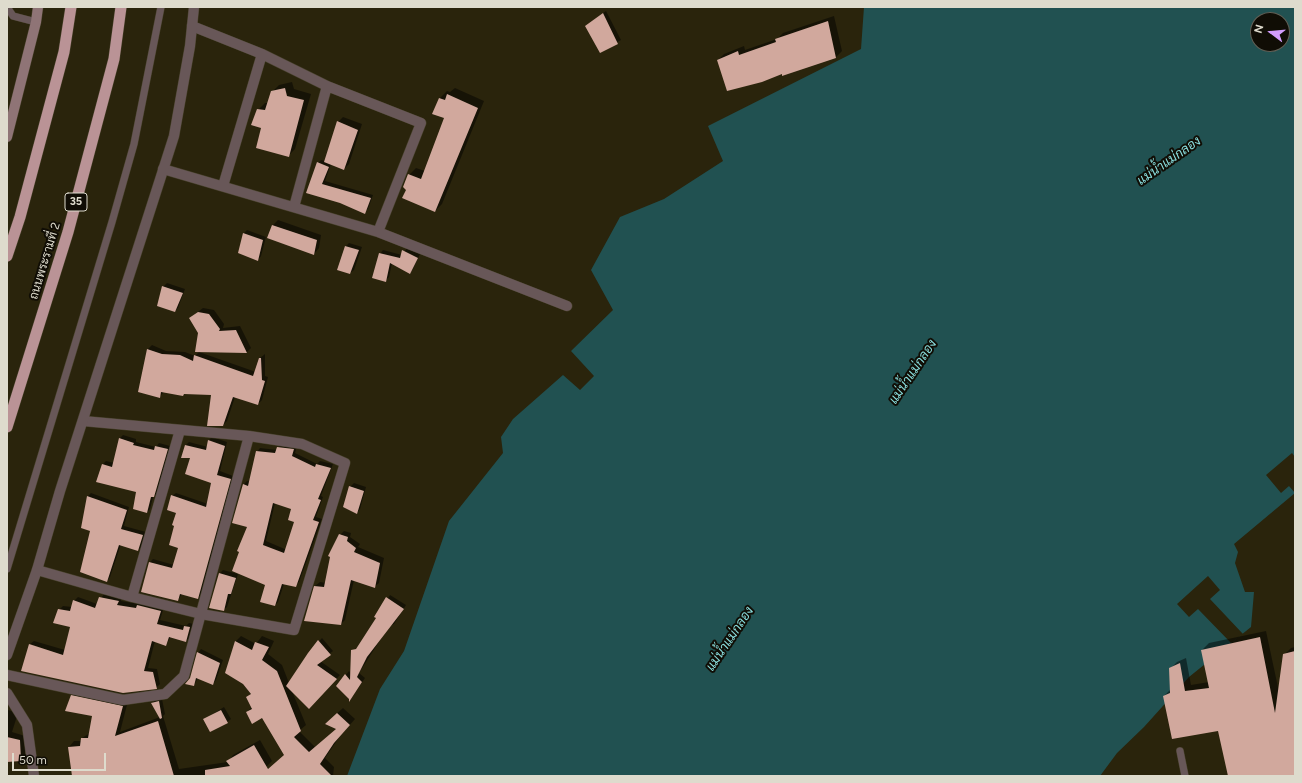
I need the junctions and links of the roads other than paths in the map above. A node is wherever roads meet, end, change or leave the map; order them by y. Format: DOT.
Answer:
graph roads {
  1 [pos="8,7"];
  2 [pos="38,7"];
  3 [pos="71,7"];
  4 [pos="121,7"];
  5 [pos="161,7"];
  6 [pos="194,7"];
  7 [pos="36,22"];
  8 [pos="192,26"];
  9 [pos="262,54"];
  10 [pos="327,86"];
  11 [pos="7,136"];
  12 [pos="163,168"];
  13 [pos="223,186"];
  14 [pos="294,207"];
  15 [pos="378,232"];
  16 [pos="7,256"];
  17 [pos="567,306"];
  18 [pos="83,421"];
  19 [pos="7,427"];
  20 [pos="180,430"];
  21 [pos="249,436"];
  22 [pos="7,569"];
  23 [pos="37,570"];
  24 [pos="132,597"];
  25 [pos="201,614"];
  26 [pos="7,655"];
  27 [pos="7,674"];
  28 [pos="7,693"];
  29 [pos="1180,751"];
  30 [pos="34,776"];
  31 [pos="1185,776"];
  1 -- 7 [label="lane"];
  2 -- 7 [label="main road"];
  3 -- 16 [label="highway"];
  4 -- 19 [label="highway, ถนนพระรามที่ 2 / 35"];
  5 -- 22 [label="lane"];
  6 -- 8 [label="street"];
  7 -- 11 [label="main road"];
  8 -- 9 [label="street"];
  8 -- 12 [label="street"];
  9 -- 10 [label="street"];
  9 -- 13 [label="street"];
  10 -- 14 [label="street"];
  10 -- 15 [label="street"];
  12 -- 13 [label="street"];
  12 -- 18 [label="street"];
  13 -- 14 [label="street"];
  14 -- 15 [label="street"];
  15 -- 17 [label="street"];
  18 -- 20 [label="street"];
  18 -- 23 [label="street"];
  20 -- 21 [label="street"];
  20 -- 24 [label="street"];
  21 -- 25 [label="street"];
  21 -- 25 [label="street"];
  23 -- 24 [label="street"];
  23 -- 26 [label="street"];
  24 -- 25 [label="street"];
  25 -- 27 [label="street"];
  28 -- 30 [label="street"];
  29 -- 31 [label="lane"];
}
